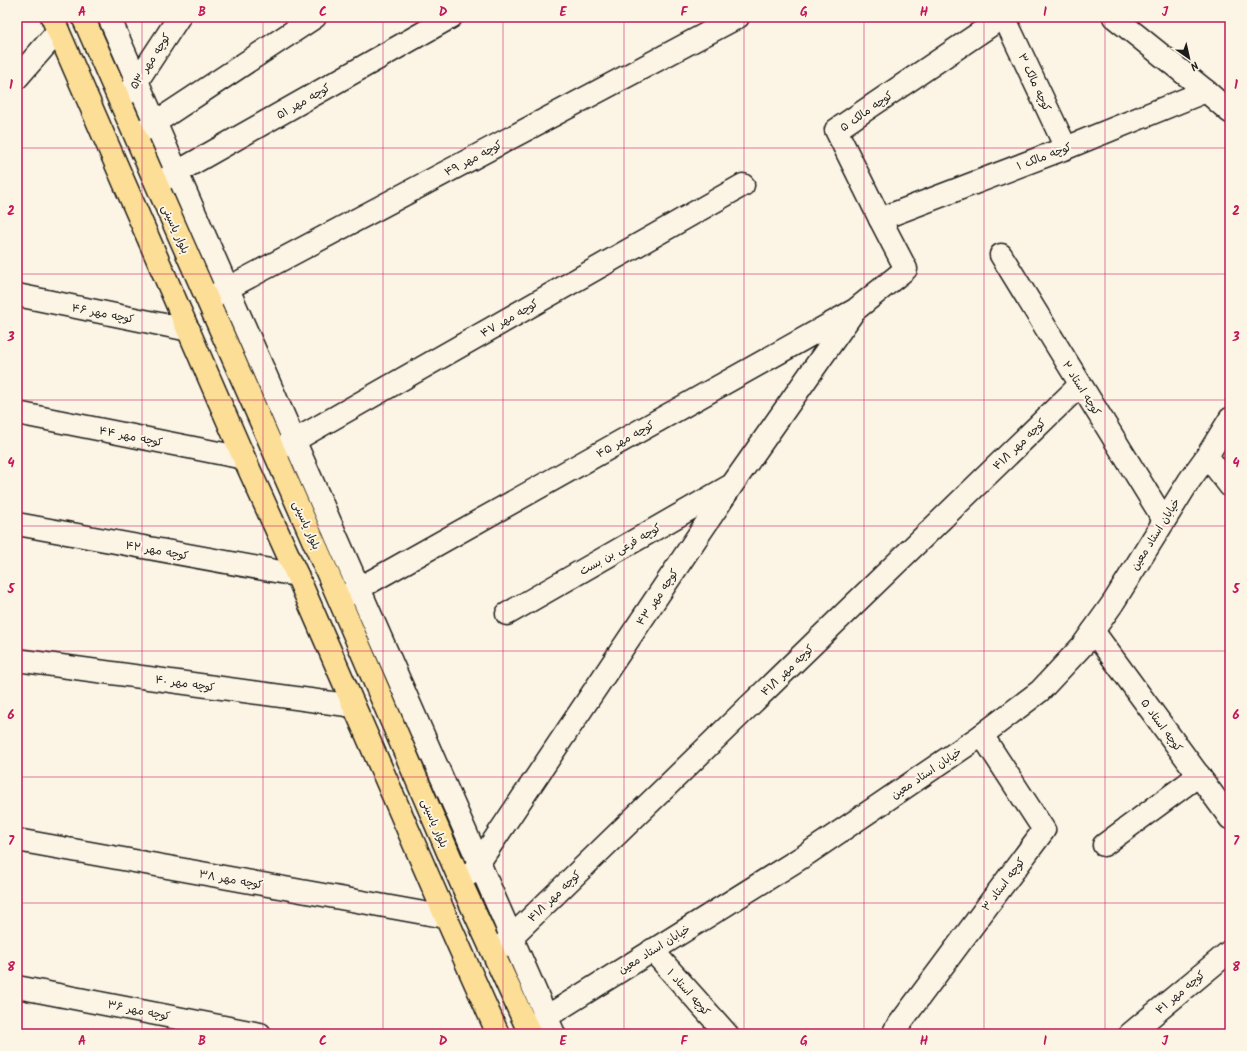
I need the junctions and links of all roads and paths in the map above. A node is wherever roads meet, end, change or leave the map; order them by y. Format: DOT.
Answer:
graph roads {
  1 [pos="83,17"];
  2 [pos="109,17"];
  3 [pos="179,17"];
  4 [pos="315,17"];
  5 [pos="451,17"];
  6 [pos="738,17"];
  7 [pos="1004,17"];
  8 [pos="1114,17"];
  9 [pos="55,24"];
  10 [pos="17,78"];
  11 [pos="137,81"];
  12 [pos="1206,91"];
  13 [pos="122,106"];
  14 [pos="1230,112"];
  15 [pos="156,123"];
  16 [pos="135,137"];
  17 [pos="1066,148"];
  18 [pos="177,172"];
  19 [pos="156,184"];
  20 [pos="743,184"];
  21 [pos="880,220"];
  22 [pos="1001,255"];
  23 [pos="906,269"];
  24 [pos="228,288"];
  25 [pos="17,296"];
  26 [pos="207,299"];
  27 [pos="855,310"];
  28 [pos="189,330"];
  29 [pos="1080,385"];
  30 [pos="17,413"];
  31 [pos="1230,419"];
  32 [pos="294,441"];
  33 [pos="274,452"];
  34 [pos="1207,456"];
  35 [pos="244,458"];
  36 [pos="732,485"];
  37 [pos="1230,486"];
  38 [pos="1164,520"];
  39 [pos="17,524"];
  40 [pos="297,575"];
  41 [pos="359,588"];
  42 [pos="339,599"];
  43 [pos="507,614"];
  44 [pos="1093,631"];
  45 [pos="17,660"];
  46 [pos="354,706"];
  47 [pos="982,735"];
  48 [pos="1199,775"];
  49 [pos="1230,818"];
  50 [pos="17,840"];
  51 [pos="1104,845"];
  52 [pos="479,863"];
  53 [pos="463,887"];
  54 [pos="446,917"];
  55 [pos="512,937"];
  56 [pos="652,950"];
  57 [pos="1230,951"];
  58 [pos="493,955"];
  59 [pos="17,987"];
  60 [pos="550,1025"];
  61 [pos="895,1030"];
  62 [pos="529,1032"];
  63 [pos="260,1034"];
  64 [pos="498,1034"];
  65 [pos="727,1034"];
  66 [pos="1130,1034"];
  1 -- 13 [label="main road, بلوار یاسینی"];
  2 -- 11 [label="street"];
  3 -- 11 [label="street, کوچه مهر ۵۳"];
  4 -- 15 [label="street"];
  5 -- 18 [label="street, کوچه مهر ۵۱"];
  6 -- 24 [label="street, کوچه مهر ۴۹"];
  7 -- 17 [label="street, کوچه مالک ۳"];
  7 -- 21 [label="street, کوچه مالک ۵"];
  8 -- 12 [label="street"];
  9 -- 10 [label="street"];
  9 -- 28 [label="main road"];
  11 -- 13 [label="street, کوچه مهر ۵۳"];
  11 -- 15 [label="street"];
  12 -- 14 [label="street"];
  12 -- 17 [label="street, کوچه مالک ۱"];
  13 -- 16 [label="main road, بلوار یاسینی"];
  15 -- 16 [label="street"];
  15 -- 18 [label="street"];
  16 -- 19 [label="main road, بلوار یاسینی"];
  17 -- 21 [label="street, کوچه مالک ۱"];
  18 -- 19 [label="street, کوچه مهر ۵۱"];
  18 -- 24 [label="street"];
  19 -- 26 [label="main road, بلوار یاسینی"];
  20 -- 32 [label="street, کوچه مهر ۴۷"];
  21 -- 23 [label="street, کوچه مالک ۵"];
  22 -- 29 [label="street, کوچه استاد ۲"];
  23 -- 27 [label="street, کوچه مهر ۴۵"];
  24 -- 26 [label="street, کوچه مهر ۴۹"];
  24 -- 32 [label="street"];
  25 -- 28 [label="street, کوچه مهر ۴۶"];
  26 -- 33 [label="main road, بلوار یاسینی"];
  27 -- 36 [label="street, کوچه مهر ۴۳"];
  27 -- 41 [label="street, کوچه مهر ۴۵"];
  28 -- 35 [label="main road"];
  29 -- 38 [label="street, کوچه استاد ۲"];
  29 -- 55 [label="street, کوچه مهر ۴۱/۱"];
  30 -- 35 [label="street, کوچه مهر ۴۴"];
  31 -- 34 [label="street, خیابان استاد معین"];
  32 -- 33 [label="street, کوچه مهر ۴۷"];
  32 -- 41 [label="street"];
  33 -- 42 [label="main road, بلوار یاسینی"];
  34 -- 37 [label="street"];
  34 -- 38 [label="street, خیابان استاد معین"];
  35 -- 40 [label="main road"];
  36 -- 43 [label="street, کوچه فرعی بن بست"];
  36 -- 52 [label="street, کوچه مهر ۴۳"];
  38 -- 44 [label="street, خیابان استاد معین"];
  39 -- 40 [label="street, کوچه مهر ۴۲"];
  40 -- 46 [label="main road"];
  41 -- 42 [label="street, کوچه مهر ۴۵"];
  41 -- 52 [label="street"];
  42 -- 53 [label="main road, بلوار یاسینی"];
  44 -- 47 [label="street, خیابان استاد معین"];
  44 -- 48 [label="street, کوچه استاد ۵"];
  45 -- 46 [label="street, کوچه مهر ۴۰"];
  46 -- 54 [label="main road"];
  47 -- 56 [label="street, خیابان استاد معین"];
  47 -- 61 [label="street, کوچه استاد ۳"];
  48 -- 49 [label="street, کوچه استاد ۵"];
  48 -- 51 [label="street"];
  50 -- 54 [label="street, کوچه مهر ۳۸"];
  52 -- 53 [label="street, کوچه مهر ۴۳"];
  52 -- 55 [label="street"];
  53 -- 58 [label="main road, بلوار یاسینی"];
  54 -- 64 [label="main road"];
  55 -- 58 [label="street, کوچه مهر ۴۱/۱"];
  55 -- 60 [label="street"];
  56 -- 60 [label="street, خیابان استاد معین"];
  56 -- 65 [label="street, کوچه استاد ۱"];
  57 -- 66 [label="street, کوچه مهر ۴۱"];
  58 -- 62 [label="main road, بلوار یاسینی"];
  59 -- 63 [label="street, کوچه مهر ۳۶"];
  60 -- 62 [label="street, خیابان استاد معین"];
}
